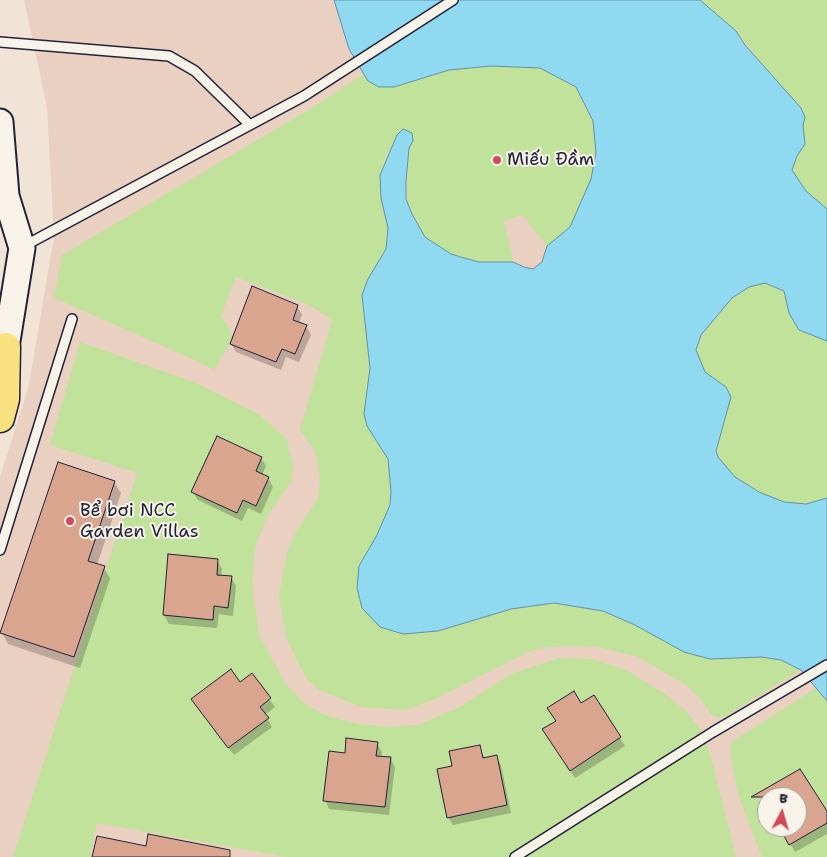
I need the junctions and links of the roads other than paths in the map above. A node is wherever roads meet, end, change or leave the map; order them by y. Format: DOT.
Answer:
graph roads {
  1 [pos="453,0"];
  2 [pos="0,42"];
  3 [pos="0,122"];
  4 [pos="250,125"];
  5 [pos="2,154"];
  6 [pos="3,204"];
  7 [pos="14,259"];
  8 [pos="72,319"];
  9 [pos="3,355"];
  10 [pos="0,418"];
  11 [pos="0,550"];
  12 [pos="827,665"];
  13 [pos="515,857"];
  1 -- 4 [label="lane"];
  2 -- 4 [label="lane"];
  3 -- 5 [label="street"];
  4 -- 7 [label="lane"];
  5 -- 6 [label="street"];
  6 -- 7 [label="street"];
  7 -- 9 [label="street"];
  8 -- 11 [label="lane"];
  9 -- 10 [label="main road"];
  12 -- 13 [label="lane"];
}
